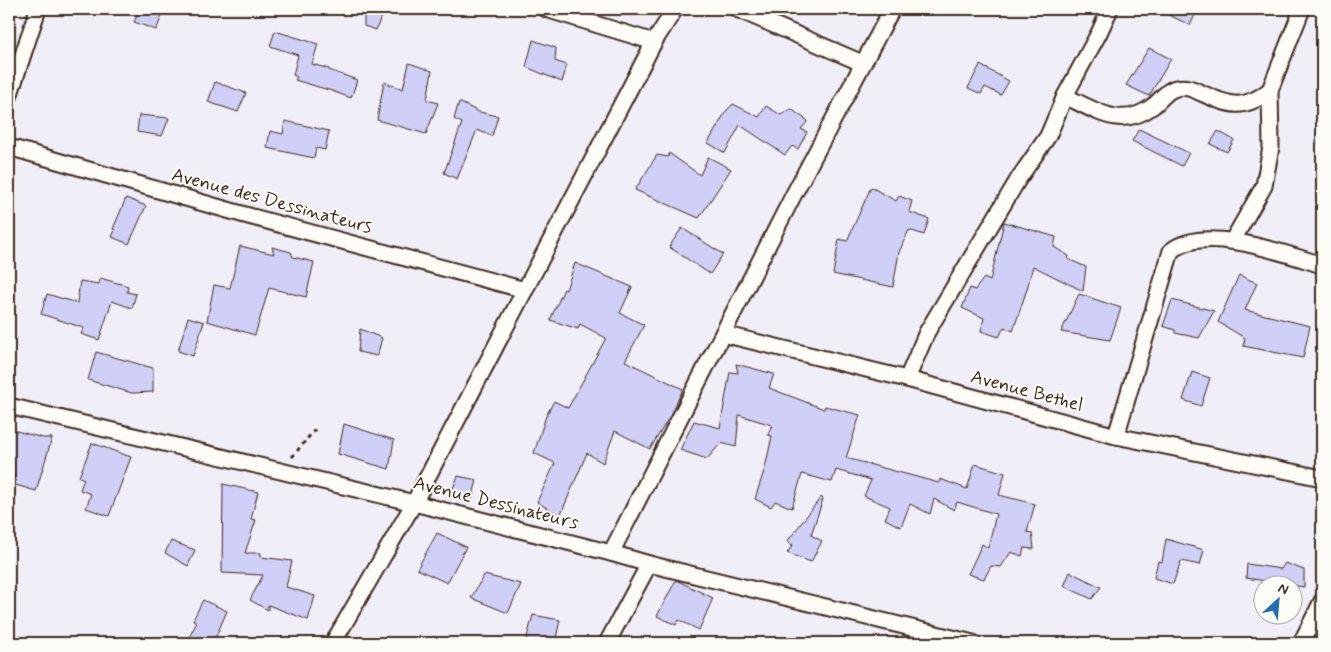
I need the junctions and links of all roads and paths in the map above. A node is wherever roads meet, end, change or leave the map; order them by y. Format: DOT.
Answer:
graph roads {
  1 [pos="38,9"];
  2 [pos="546,9"];
  3 [pos="675,9"];
  4 [pos="737,9"];
  5 [pos="892,9"];
  6 [pos="1110,9"];
  7 [pos="1302,9"];
  8 [pos="654,42"];
  9 [pos="862,63"];
  10 [pos="1270,90"];
  11 [pos="1065,96"];
  12 [pos="9,97"];
  13 [pos="9,147"];
  14 [pos="1233,240"];
  15 [pos="1322,265"];
  16 [pos="525,290"];
  17 [pos="723,334"];
  18 [pos="906,379"];
  19 [pos="9,406"];
  20 [pos="317,427"];
  21 [pos="1116,436"];
  22 [pos="280,471"];
  23 [pos="1322,478"];
  24 [pos="414,503"];
  25 [pos="611,553"];
  26 [pos="649,564"];
  27 [pos="1322,601"];
  28 [pos="333,643"];
  29 [pos="607,643"];
  30 [pos="973,643"];
  31 [pos="1301,643"];
  1 -- 12 [label="street"];
  2 -- 8 [label="street"];
  3 -- 8 [label="street"];
  4 -- 9 [label="street"];
  5 -- 9 [label="street"];
  6 -- 11 [label="street"];
  7 -- 10 [label="street"];
  8 -- 16 [label="street"];
  9 -- 17 [label="street"];
  10 -- 11 [label="street"];
  10 -- 14 [label="street"];
  11 -- 18 [label="street"];
  13 -- 16 [label="street, Avenue des Dessinateurs"];
  14 -- 15 [label="street"];
  14 -- 21 [label="street"];
  16 -- 24 [label="street"];
  17 -- 18 [label="street, Avenue Bethel"];
  17 -- 25 [label="street"];
  18 -- 21 [label="street, Avenue Bethel"];
  19 -- 22 [label="street, Avenue Dessinateurs"];
  20 -- 22 [label="path"];
  21 -- 23 [label="street, Avenue Bethel"];
  22 -- 24 [label="street, Avenue Dessinateurs"];
  24 -- 25 [label="street, Avenue Dessinateurs"];
  24 -- 28 [label="street"];
  25 -- 26 [label="street, Avenue Dessinateurs"];
  26 -- 29 [label="street"];
  26 -- 30 [label="street, Avenue Dessinateurs"];
  27 -- 31 [label="street"];
}
